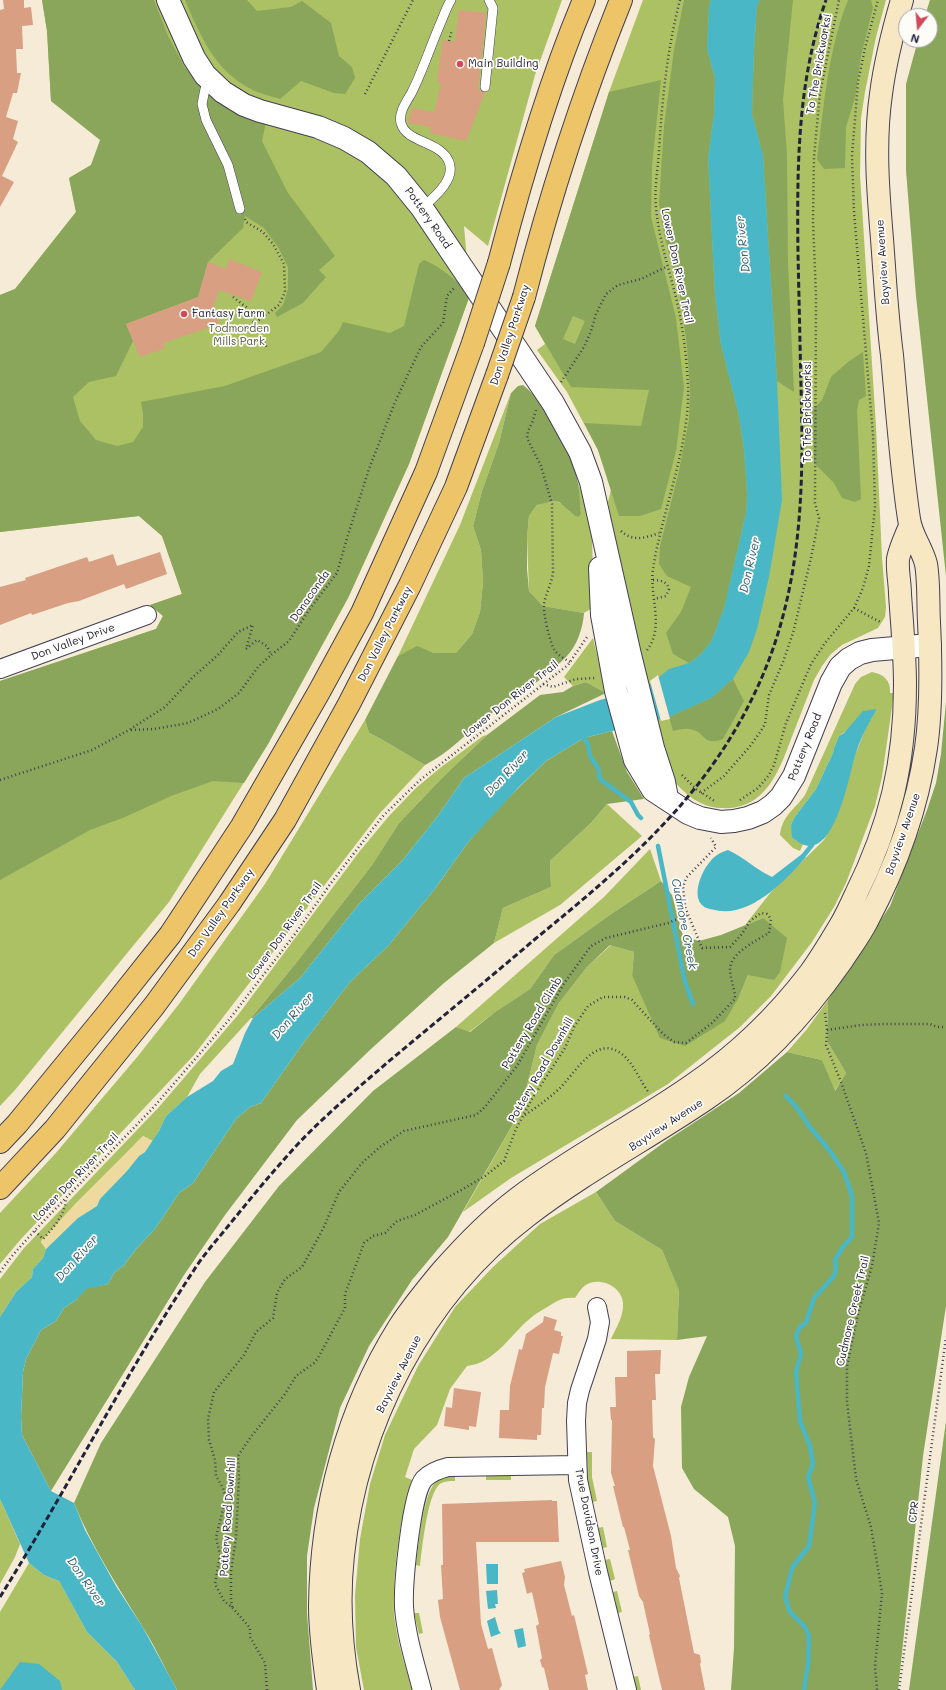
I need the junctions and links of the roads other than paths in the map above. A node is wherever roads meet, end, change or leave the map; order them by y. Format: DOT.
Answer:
graph roads {
  1 [pos="168,0"];
  2 [pos="451,0"];
  3 [pos="489,0"];
  4 [pos="584,0"];
  5 [pos="621,0"];
  6 [pos="902,0"];
  7 [pos="212,83"];
  8 [pos="485,87"];
  9 [pos="422,208"];
  10 [pos="240,209"];
  11 [pos="910,526"];
  12 [pos="609,528"];
  13 [pos="147,615"];
  14 [pos="930,645"];
  15 [pos="903,647"];
  16 [pos="0,669"];
  17 [pos="667,798"];
  18 [pos="0,1142"];
  19 [pos="0,1188"];
  20 [pos="597,1307"];
  21 [pos="577,1464"];
  22 [pos="328,1690"];
  23 [pos="349,1690"];
  24 [pos="422,1690"];
  25 [pos="627,1690"];
  1 -- 7 [label="street, Pottery Road"];
  2 -- 9 [label="lane"];
  3 -- 8 [label="lane"];
  4 -- 18 [label="highway, bridge"];
  5 -- 19 [label="highway, Don Valley Parkway, bridge"];
  6 -- 11 [label="main road, Bayview Avenue"];
  7 -- 9 [label="street, Pottery Road"];
  7 -- 10 [label="lane"];
  9 -- 12 [label="street, Pottery Road"];
  11 -- 14 [label="main road, Bayview Avenue"];
  11 -- 15 [label="main road, Bayview Avenue"];
  12 -- 17 [label="street, Pottery Road"];
  12 -- 17 [label="street, Pottery Road"];
  13 -- 16 [label="street, Don Valley Drive"];
  14 -- 15 [label="street, Pottery Road"];
  14 -- 23 [label="main road, Bayview Avenue"];
  15 -- 17 [label="street, Pottery Road"];
  15 -- 22 [label="main road, Bayview Avenue"];
  20 -- 21 [label="street, True Davidson Drive"];
  21 -- 24 [label="street"];
  21 -- 25 [label="street, True Davidson Drive"];
}
